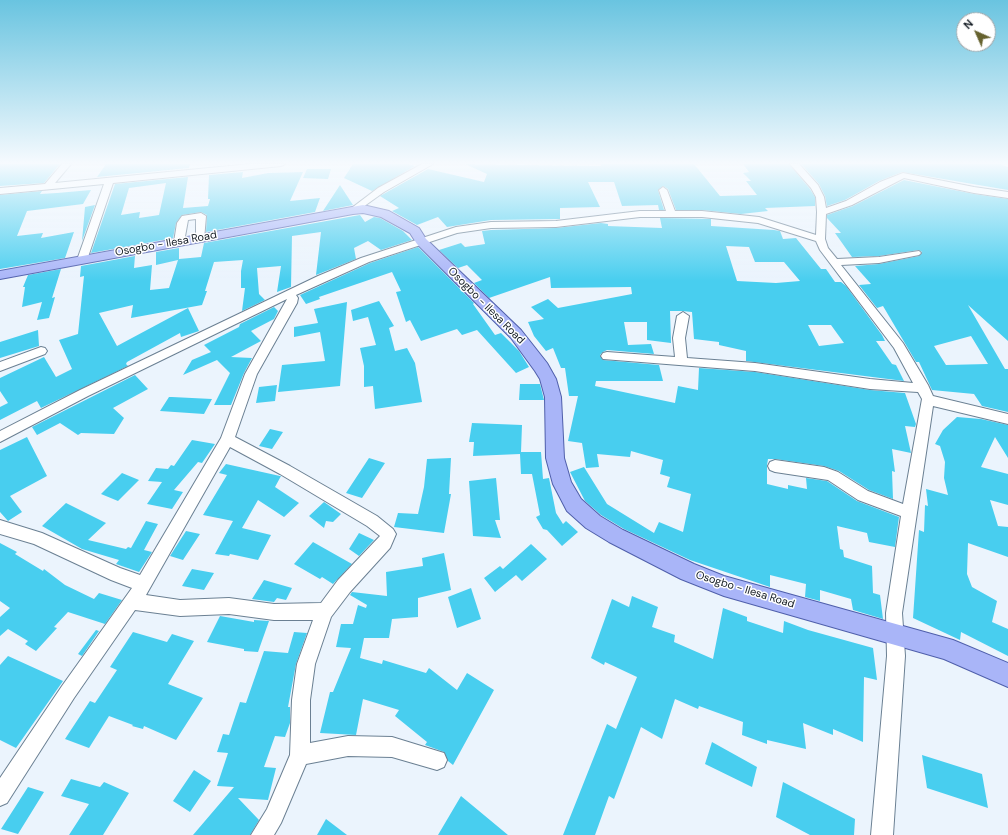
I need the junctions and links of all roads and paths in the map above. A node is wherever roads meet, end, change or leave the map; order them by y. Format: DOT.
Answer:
graph roads {
  1 [pos="101,203"];
  2 [pos="362,203"];
  3 [pos="668,203"];
  4 [pos="821,203"];
  5 [pos="849,203"];
  6 [pos="352,210"];
  7 [pos="822,212"];
  8 [pos="671,213"];
  9 [pos="201,238"];
  10 [pos="820,239"];
  11 [pos="421,241"];
  12 [pos="179,242"];
  13 [pos="916,253"];
  14 [pos="82,260"];
  15 [pos="834,262"];
  16 [pos="0,275"];
  17 [pos="288,294"];
  18 [pos="683,316"];
  19 [pos="41,351"];
  20 [pos="607,356"];
  21 [pos="681,362"];
  22 [pos="0,367"];
  23 [pos="927,394"];
  24 [pos="1008,420"];
  25 [pos="0,437"];
  26 [pos="227,439"];
  27 [pos="775,466"];
  28 [pos="909,512"];
  29 [pos="0,527"];
  30 [pos="144,584"];
  31 [pos="133,602"];
  32 [pos="325,611"];
  33 [pos="895,633"];
  34 [pos="1008,675"];
  35 [pos="300,755"];
  36 [pos="436,760"];
  37 [pos="0,796"];
  38 [pos="262,835"];
  39 [pos="882,835"];
  1 -- 14 [label="street"];
  2 -- 6 [label="street"];
  3 -- 8 [label="street"];
  4 -- 7 [label="street"];
  5 -- 7 [label="street"];
  6 -- 9 [label="main road, Osogbo - Ilesa Road"];
  6 -- 11 [label="main road, Osogbo - Ilesa Road"];
  7 -- 10 [label="street"];
  8 -- 10 [label="street"];
  8 -- 11 [label="street"];
  9 -- 12 [label="main road, Osogbo - Ilesa Road"];
  9 -- 12 [label="street"];
  10 -- 15 [label="street"];
  11 -- 17 [label="street"];
  11 -- 33 [label="main road, Osogbo - Ilesa Road"];
  12 -- 14 [label="main road, Osogbo - Ilesa Road"];
  13 -- 15 [label="street"];
  14 -- 16 [label="main road, Osogbo - Ilesa Road"];
  15 -- 23 [label="street"];
  17 -- 25 [label="street"];
  17 -- 26 [label="street"];
  18 -- 21 [label="street"];
  19 -- 22 [label="street"];
  20 -- 21 [label="street"];
  21 -- 23 [label="street"];
  23 -- 24 [label="street"];
  23 -- 28 [label="street"];
  26 -- 30 [label="street"];
  26 -- 32 [label="street"];
  27 -- 28 [label="street"];
  28 -- 33 [label="street"];
  29 -- 30 [label="street"];
  30 -- 31 [label="street"];
  31 -- 32 [label="street"];
  31 -- 37 [label="street"];
  32 -- 35 [label="street"];
  33 -- 34 [label="main road, Osogbo - Ilesa Road"];
  33 -- 39 [label="street"];
  35 -- 36 [label="street"];
  35 -- 38 [label="street"];
}
